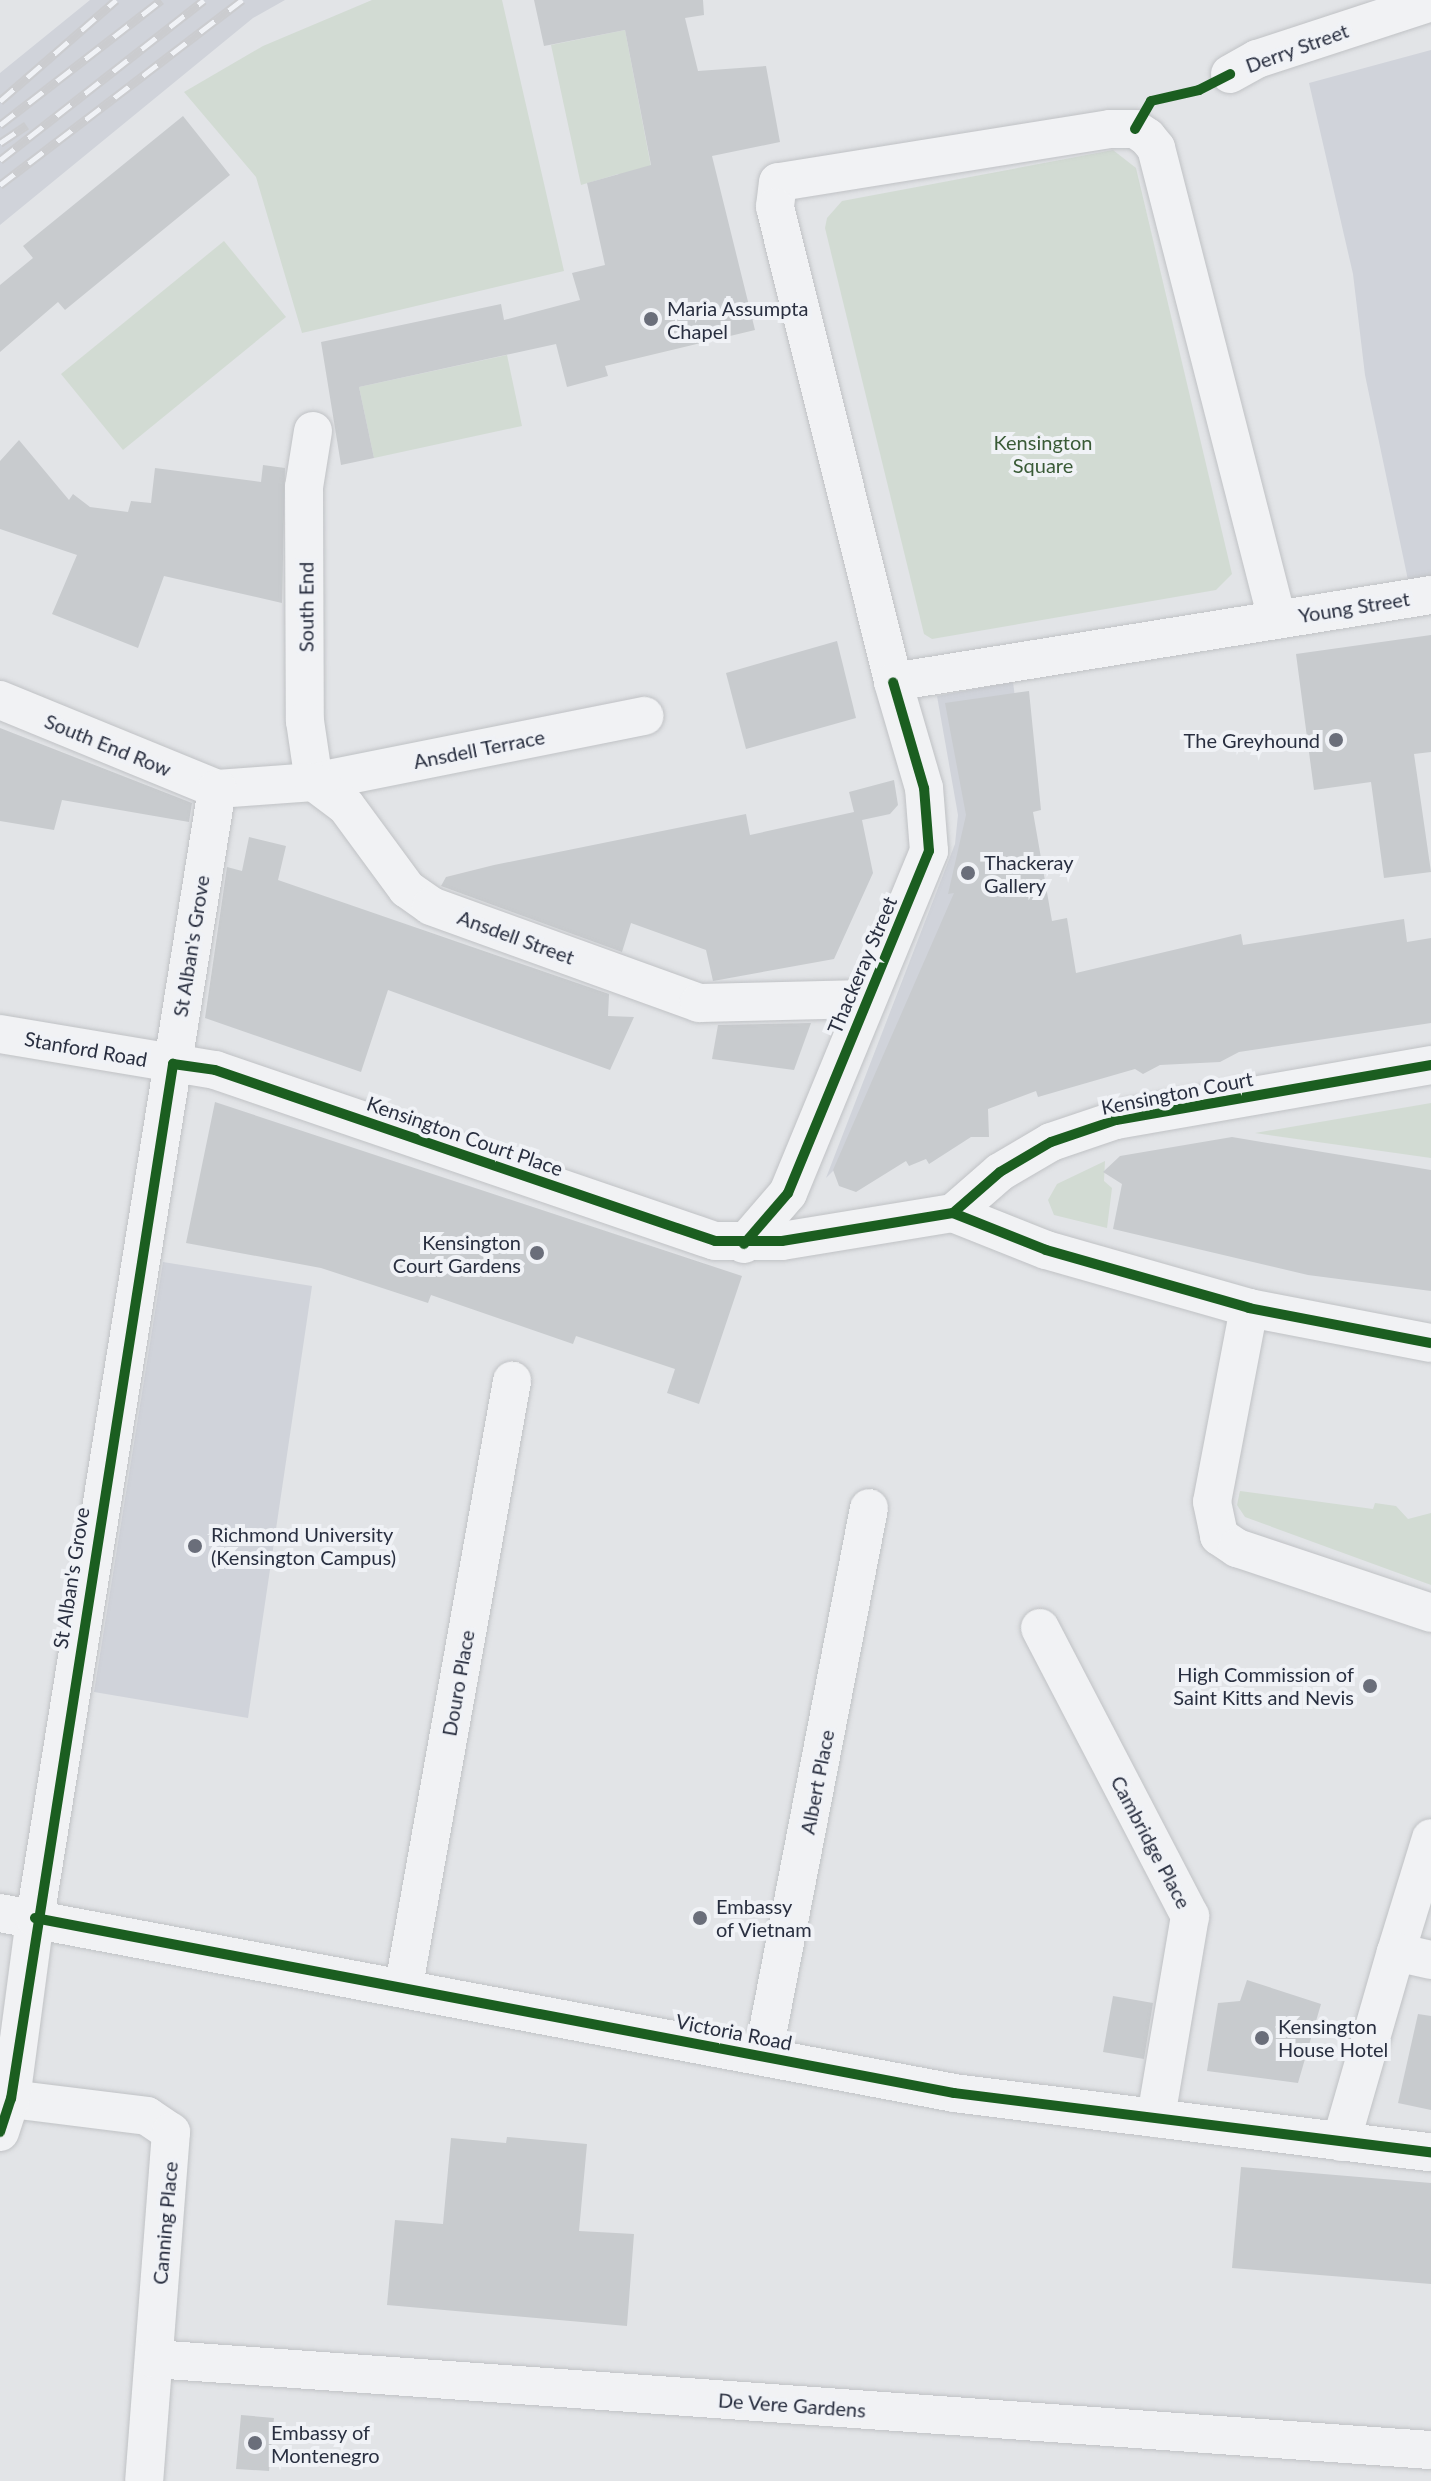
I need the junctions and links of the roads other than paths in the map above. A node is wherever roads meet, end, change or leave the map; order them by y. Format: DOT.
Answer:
graph roads {
  1 [pos="1431,2"];
  2 [pos="1230,74"];
  3 [pos="313,431"];
  4 [pos="1431,595"];
  5 [pos="1277,619"];
  6 [pos="893,682"];
  7 [pos="0,700"];
  8 [pos="644,716"];
  9 [pos="314,782"];
  10 [pos="217,789"];
  11 [pos="866,999"];
  12 [pos="0,1034"];
  13 [pos="173,1064"];
  14 [pos="1431,1065"];
  15 [pos="953,1213"];
  16 [pos="744,1244"];
  17 [pos="1249,1308"];
  18 [pos="1431,1343"];
  19 [pos="512,1381"];
  20 [pos="869,1508"];
  21 [pos="1431,1613"];
  22 [pos="1040,1628"];
  23 [pos="1431,1838"];
  24 [pos="17,1916"];
  25 [pos="1414,1956"];
  26 [pos="404,1985"];
  27 [pos="763,2056"];
  28 [pos="6,2115"];
  29 [pos="1156,2118"];
  30 [pos="1341,2142"];
  31 [pos="1431,2152"];
  32 [pos="154,2359"];
  33 [pos="1431,2450"];
  34 [pos="144,2481"];
  1 -- 2 [label="street, Derry Street"];
  3 -- 9 [label="street, South End"];
  4 -- 5 [label="street, Young Street"];
  5 -- 6 [label="street"];
  5 -- 6 [label="street"];
  6 -- 11 [label="street, Thackeray Street"];
  7 -- 10 [label="street, South End Row"];
  8 -- 9 [label="street, Ansdell Terrace"];
  9 -- 10 [label="street"];
  9 -- 11 [label="street, Ansdell Street"];
  10 -- 13 [label="street, St Alban's Grove"];
  11 -- 16 [label="street, Thackeray Street"];
  12 -- 13 [label="street, Stanford Road"];
  13 -- 16 [label="street, Kensington Court Place"];
  13 -- 24 [label="street, St Alban's Grove"];
  14 -- 15 [label="street, Kensington Court"];
  15 -- 16 [label="street"];
  15 -- 17 [label="street"];
  17 -- 18 [label="street"];
  17 -- 21 [label="street"];
  19 -- 26 [label="street, Douro Place"];
  20 -- 27 [label="street, Albert Place"];
  22 -- 29 [label="street, Cambridge Place"];
  23 -- 25 [label="street"];
  24 -- 26 [label="street, Victoria Road"];
  24 -- 28 [label="street, St Alban's Grove"];
  25 -- 30 [label="street"];
  26 -- 27 [label="street, Victoria Road"];
  27 -- 29 [label="street, Victoria Road"];
  28 -- 32 [label="street, Canning Place"];
  29 -- 30 [label="street, Victoria Road"];
  30 -- 31 [label="street, Victoria Road"];
  32 -- 33 [label="street, De Vere Gardens"];
  32 -- 34 [label="street, Canning Place"];
}
